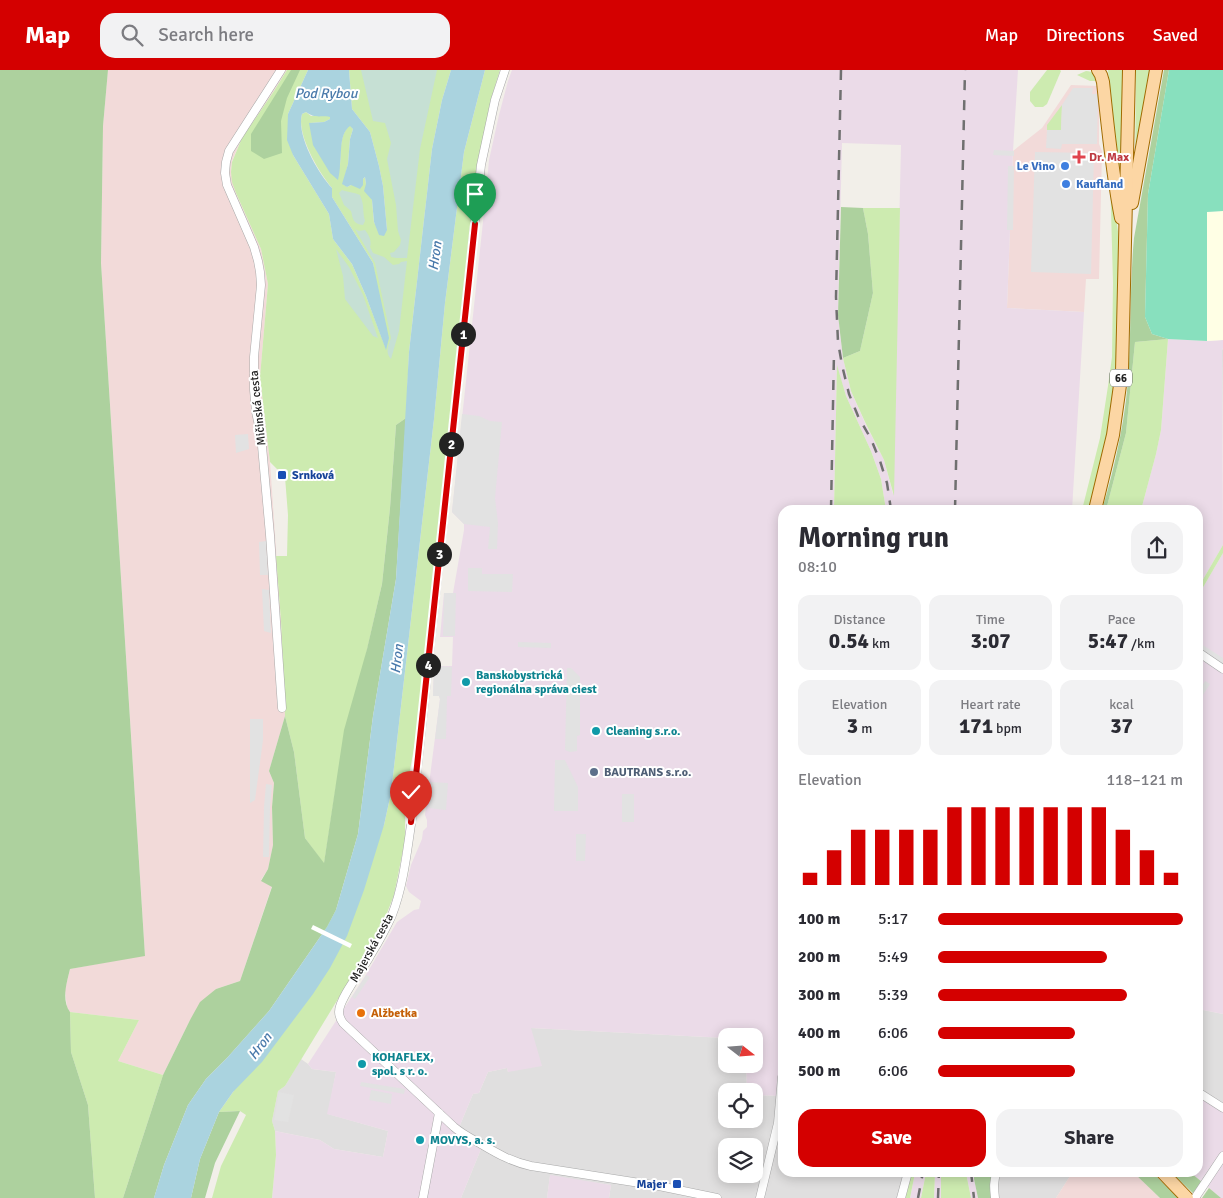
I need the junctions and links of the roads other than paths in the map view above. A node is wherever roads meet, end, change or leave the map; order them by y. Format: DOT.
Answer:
graph roads {
  1 [pos="281,70"];
  2 [pos="505,70"];
  3 [pos="1098,70"];
  4 [pos="1129,70"];
  5 [pos="1156,70"];
  6 [pos="1125,242"];
  7 [pos="1096,505"];
  8 [pos="1203,655"];
  9 [pos="1223,669"];
  10 [pos="282,708"];
  11 [pos="1203,1095"];
  12 [pos="1223,1108"];
  13 [pos="439,1113"];
  14 [pos="778,1123"];
  15 [pos="1223,1156"];
  16 [pos="907,1177"];
  17 [pos="995,1177"];
  18 [pos="1167,1177"];
  19 [pos="1185,1196"];
  20 [pos="423,1198"];
  21 [pos="717,1198"];
  22 [pos="760,1198"];
  23 [pos="901,1198"];
  24 [pos="995,1198"];
  25 [pos="1195,1198"];
  1 -- 10 [label="street, Mičinská cesta"];
  2 -- 13 [label="street, Majerská cesta"];
  3 -- 6 [label="main road"];
  4 -- 6 [label="main road, 66"];
  5 -- 6 [label="main road"];
  6 -- 7 [label="main road, 66"];
  8 -- 9 [label="street"];
  11 -- 12 [label="street"];
  13 -- 20 [label="street"];
  13 -- 21 [label="street, Majerská cesta"];
  14 -- 22 [label="street"];
  15 -- 25 [label="street"];
  16 -- 23 [label="street"];
  17 -- 24 [label="street"];
  18 -- 19 [label="main road"];
}
